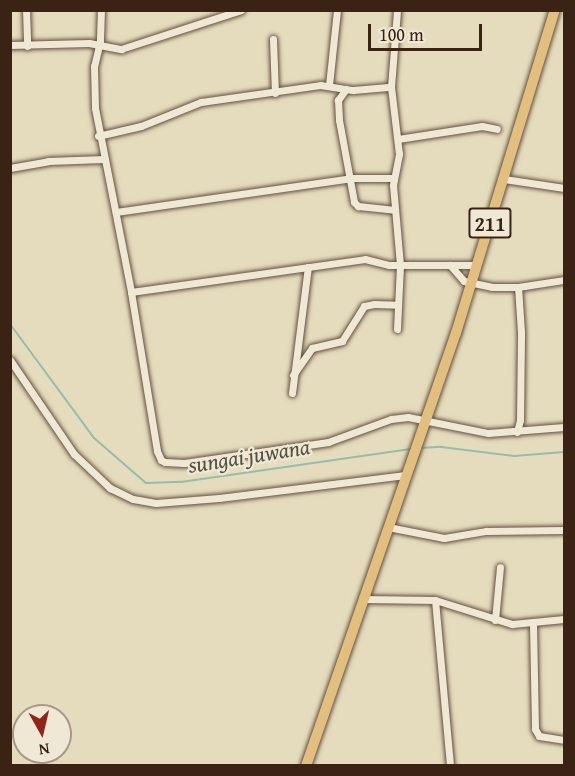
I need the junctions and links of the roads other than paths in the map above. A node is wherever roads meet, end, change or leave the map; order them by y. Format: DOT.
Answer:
graph roads {
  1 [pos="26,10"];
  2 [pos="101,10"];
  3 [pos="241,10"];
  4 [pos="338,10"];
  5 [pos="397,10"];
  6 [pos="555,10"];
  7 [pos="273,39"];
  8 [pos="10,45"];
  9 [pos="99,45"];
  10 [pos="27,46"];
  11 [pos="329,85"];
  12 [pos="391,87"];
  13 [pos="346,89"];
  14 [pos="275,93"];
  15 [pos="497,129"];
  16 [pos="98,135"];
  17 [pos="398,139"];
  18 [pos="104,159"];
  19 [pos="10,168"];
  20 [pos="351,178"];
  21 [pos="394,178"];
  22 [pos="504,179"];
  23 [pos="564,188"];
  24 [pos="395,210"];
  25 [pos="116,212"];
  26 [pos="400,265"];
  27 [pos="450,265"];
  28 [pos="477,265"];
  29 [pos="308,267"];
  30 [pos="564,280"];
  31 [pos="471,284"];
  32 [pos="518,286"];
  33 [pos="131,292"];
  34 [pos="398,305"];
  35 [pos="397,330"];
  36 [pos="10,360"];
  37 [pos="293,375"];
  38 [pos="292,393"];
  39 [pos="425,420"];
  40 [pos="564,427"];
  41 [pos="517,432"];
  42 [pos="406,475"];
  43 [pos="388,527"];
  44 [pos="564,530"];
  45 [pos="500,567"];
  46 [pos="363,599"];
  47 [pos="435,600"];
  48 [pos="564,619"];
  49 [pos="495,620"];
  50 [pos="533,624"];
  51 [pos="564,740"];
  52 [pos="306,765"];
  53 [pos="450,765"];
  1 -- 10 [label="street"];
  2 -- 9 [label="street"];
  3 -- 9 [label="street"];
  4 -- 11 [label="street"];
  5 -- 12 [label="street"];
  6 -- 22 [label="main road, 211"];
  7 -- 14 [label="street"];
  8 -- 10 [label="street"];
  9 -- 10 [label="street"];
  9 -- 16 [label="street"];
  11 -- 13 [label="street"];
  11 -- 14 [label="street"];
  12 -- 13 [label="street"];
  12 -- 17 [label="street"];
  13 -- 20 [label="street"];
  14 -- 16 [label="street"];
  15 -- 17 [label="street"];
  16 -- 18 [label="street"];
  17 -- 21 [label="street"];
  18 -- 19 [label="street"];
  18 -- 25 [label="street"];
  20 -- 21 [label="street"];
  20 -- 24 [label="street"];
  20 -- 25 [label="street"];
  21 -- 24 [label="street"];
  22 -- 23 [label="street"];
  22 -- 28 [label="main road, 211"];
  24 -- 26 [label="street"];
  25 -- 33 [label="street"];
  26 -- 27 [label="street"];
  26 -- 29 [label="street"];
  26 -- 34 [label="street"];
  27 -- 28 [label="street"];
  27 -- 31 [label="street"];
  28 -- 31 [label="main road, 211"];
  29 -- 33 [label="street"];
  29 -- 37 [label="street"];
  30 -- 32 [label="street"];
  31 -- 32 [label="street"];
  31 -- 39 [label="main road, 211"];
  32 -- 41 [label="street"];
  33 -- 39 [label="street"];
  34 -- 35 [label="street"];
  34 -- 37 [label="street"];
  36 -- 42 [label="street"];
  37 -- 38 [label="street"];
  39 -- 41 [label="street"];
  39 -- 42 [label="main road, 211"];
  40 -- 41 [label="street"];
  42 -- 43 [label="main road"];
  43 -- 44 [label="street"];
  43 -- 46 [label="main road"];
  45 -- 49 [label="street"];
  46 -- 47 [label="street"];
  46 -- 52 [label="main road"];
  47 -- 49 [label="street"];
  47 -- 53 [label="street"];
  48 -- 50 [label="street"];
  49 -- 50 [label="street"];
  50 -- 51 [label="street"];
}
